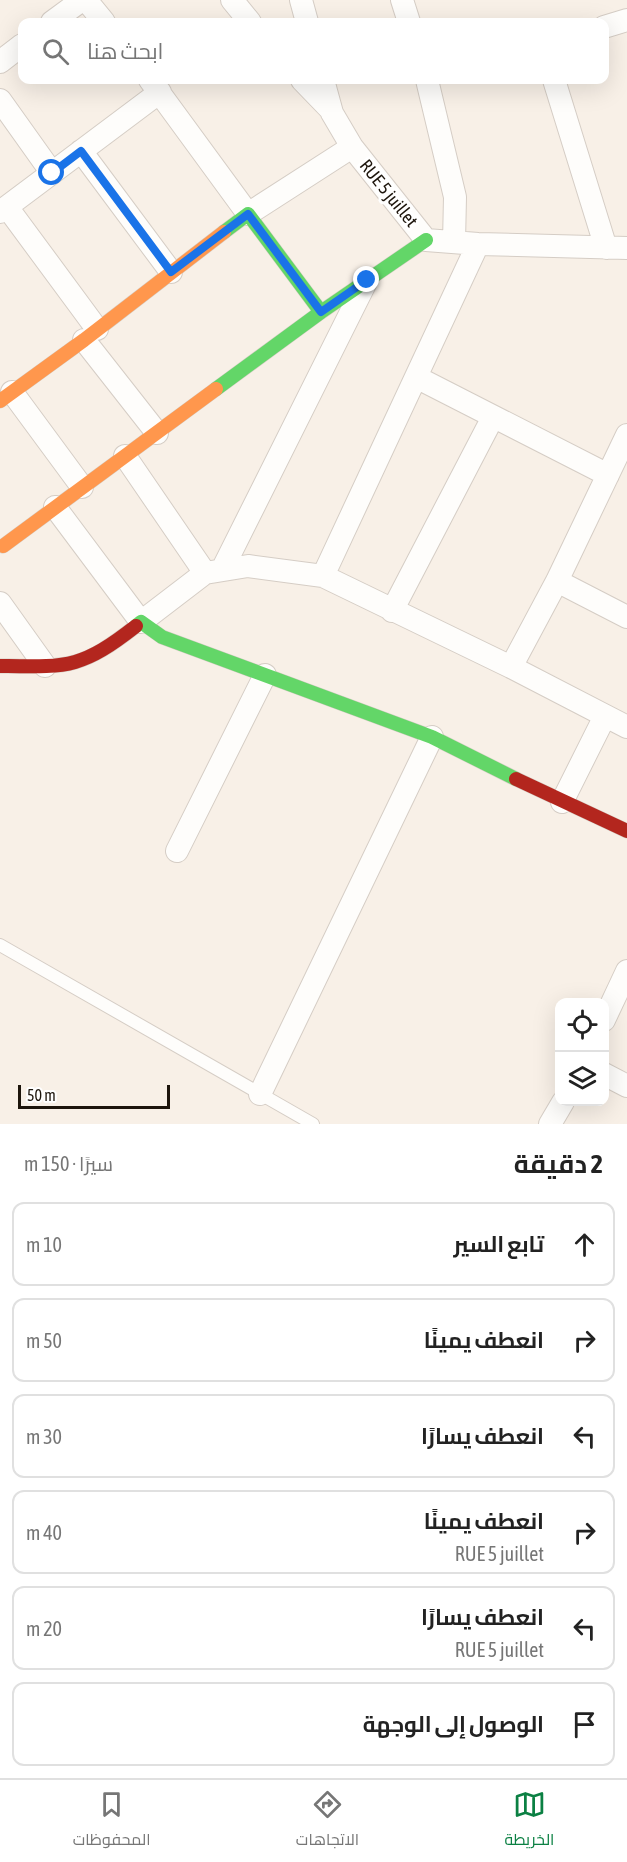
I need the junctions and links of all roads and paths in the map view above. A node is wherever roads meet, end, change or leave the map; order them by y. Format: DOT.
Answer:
graph roads {
  1 [pos="84,0"];
  2 [pos="232,0"];
  3 [pos="301,0"];
  4 [pos="402,0"];
  5 [pos="58,18"];
  6 [pos="100,18"];
  7 [pos="247,18"];
  8 [pos="306,18"];
  9 [pos="409,18"];
  10 [pos="627,20"];
  11 [pos="609,25"];
  12 [pos="18,48"];
  13 [pos="0,62"];
  14 [pos="306,84"];
  15 [pos="324,84"];
  16 [pos="435,84"];
  17 [pos="556,84"];
  18 [pos="155,86"];
  19 [pos="0,100"];
  20 [pos="332,113"];
  21 [pos="352,147"];
  22 [pos="81,151"];
  23 [pos="52,173"];
  24 [pos="4,209"];
  25 [pos="248,214"];
  26 [pos="426,240"];
  27 [pos="454,242"];
  28 [pos="477,244"];
  29 [pos="617,248"];
  30 [pos="171,272"];
  31 [pos="367,280"];
  32 [pos="321,312"];
  33 [pos="91,334"];
  34 [pos="416,377"];
  35 [pos="6,397"];
  36 [pos="493,417"];
  37 [pos="157,433"];
  38 [pos="627,435"];
  39 [pos="125,456"];
  40 [pos="617,468"];
  41 [pos="82,487"];
  42 [pos="55,507"];
  43 [pos="1,545"];
  44 [pos="214,571"];
  45 [pos="323,576"];
  46 [pos="557,581"];
  47 [pos="0,603"];
  48 [pos="392,611"];
  49 [pos="627,617"];
  50 [pos="141,622"];
  51 [pos="0,666"];
  52 [pos="45,666"];
  53 [pos="511,667"];
  54 [pos="265,675"];
  55 [pos="605,716"];
  56 [pos="627,728"];
  57 [pos="432,737"];
  58 [pos="562,802"];
  59 [pos="627,831"];
  60 [pos="177,851"];
  61 [pos="0,945"];
  62 [pos="627,971"];
  63 [pos="609,1009"];
  64 [pos="609,1077"];
  65 [pos="627,1086"];
  66 [pos="260,1094"];
  67 [pos="560,1106"];
  68 [pos="313,1124"];
  69 [pos="550,1124"];
  1 -- 5 [label="street"];
  1 -- 6 [label="street"];
  2 -- 7 [label="street"];
  3 -- 8 [label="street"];
  4 -- 9 [label="street"];
  10 -- 11 [label="street"];
  12 -- 13 [label="street"];
  14 -- 20 [label="street"];
  15 -- 20 [label="street"];
  16 -- 27 [label="street"];
  17 -- 29 [label="street"];
  18 -- 22 [label="street"];
  18 -- 25 [label="street"];
  19 -- 23 [label="street"];
  20 -- 21 [label="street, RUE 5 juillet"];
  21 -- 25 [label="street"];
  21 -- 26 [label="street, RUE 5 juillet"];
  22 -- 23 [label="street"];
  22 -- 30 [label="street"];
  23 -- 24 [label="street"];
  24 -- 33 [label="street"];
  25 -- 30 [label="street"];
  25 -- 32 [label="street"];
  26 -- 27 [label="street"];
  26 -- 31 [label="street, RUE 5 juillet"];
  27 -- 28 [label="street"];
  28 -- 29 [label="street"];
  28 -- 34 [label="street"];
  30 -- 33 [label="street"];
  31 -- 32 [label="street, RUE 5 juillet"];
  31 -- 44 [label="street"];
  32 -- 37 [label="street, RUE 5 juillet"];
  33 -- 35 [label="street"];
  33 -- 37 [label="street"];
  34 -- 36 [label="street"];
  34 -- 45 [label="street"];
  35 -- 41 [label="street"];
  36 -- 40 [label="street"];
  36 -- 48 [label="street"];
  37 -- 39 [label="street, RUE 5 juillet"];
  38 -- 40 [label="street"];
  39 -- 41 [label="street, RUE 5 juillet"];
  39 -- 44 [label="street"];
  40 -- 46 [label="street"];
  41 -- 42 [label="street, RUE 5 juillet"];
  42 -- 43 [label="street, RUE 5 juillet"];
  42 -- 50 [label="street"];
  44 -- 45 [label="street"];
  44 -- 50 [label="street"];
  45 -- 48 [label="street"];
  46 -- 49 [label="street"];
  46 -- 53 [label="street"];
  47 -- 52 [label="street"];
  48 -- 53 [label="street"];
  50 -- 52 [label="street"];
  50 -- 54 [label="street"];
  51 -- 52 [label="street"];
  53 -- 55 [label="street"];
  54 -- 57 [label="street"];
  54 -- 60 [label="street"];
  55 -- 56 [label="street"];
  55 -- 58 [label="street"];
  57 -- 58 [label="street"];
  57 -- 66 [label="street"];
  58 -- 59 [label="street"];
  61 -- 66 [label="lane"];
  62 -- 63 [label="street"];
  64 -- 65 [label="street"];
  66 -- 68 [label="lane"];
  67 -- 69 [label="street"];
}
